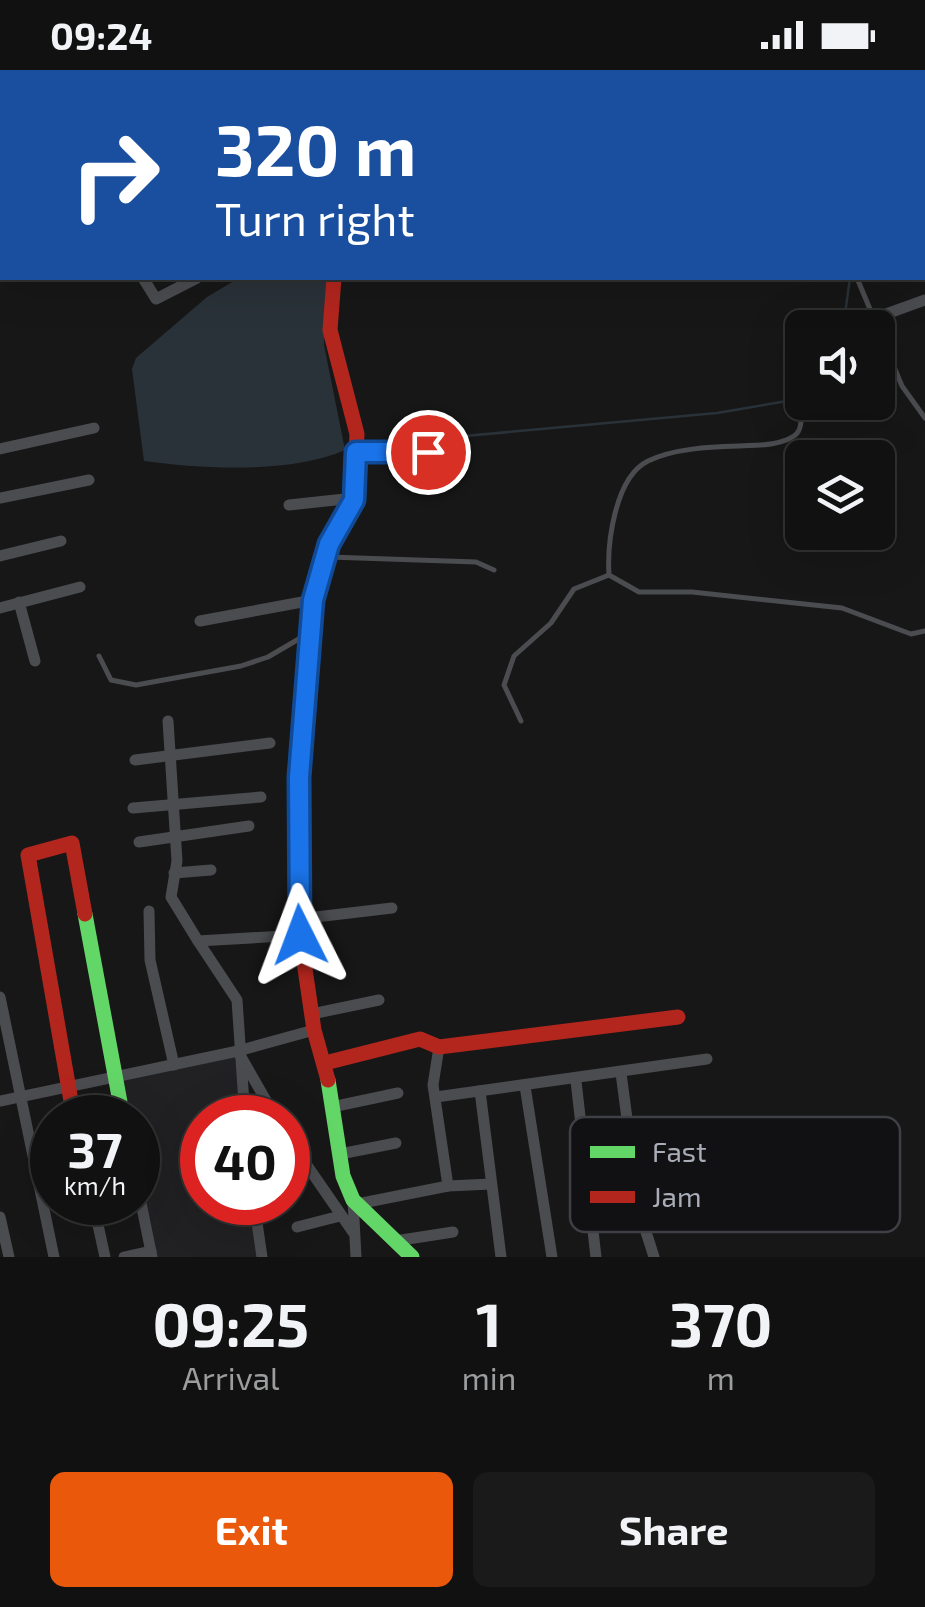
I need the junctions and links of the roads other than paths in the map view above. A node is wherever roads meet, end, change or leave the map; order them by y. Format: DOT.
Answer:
graph roads {
  1 [pos="144,280"];
  2 [pos="193,280"];
  3 [pos="334,280"];
  4 [pos="858,280"];
  5 [pos="925,300"];
  6 [pos="871,310"];
  7 [pos="895,311"];
  8 [pos="895,368"];
  9 [pos="925,418"];
  10 [pos="801,420"];
  11 [pos="94,428"];
  12 [pos="0,449"];
  13 [pos="356,452"];
  14 [pos="464,452"];
  15 [pos="89,480"];
  16 [pos="0,498"];
  17 [pos="354,498"];
  18 [pos="289,505"];
  19 [pos="60,542"];
  20 [pos="0,556"];
  21 [pos="326,557"];
  22 [pos="494,570"];
  23 [pos="609,575"];
  24 [pos="80,588"];
  25 [pos="313,600"];
  26 [pos="19,602"];
  27 [pos="0,608"];
  28 [pos="200,622"];
  29 [pos="312,632"];
  30 [pos="925,632"];
  31 [pos="99,656"];
  32 [pos="35,660"];
  33 [pos="168,721"];
  34 [pos="521,722"];
  35 [pos="270,743"];
  36 [pos="170,753"];
  37 [pos="135,760"];
  38 [pos="262,797"];
  39 [pos="173,804"];
  40 [pos="133,808"];
  41 [pos="249,826"];
  42 [pos="176,835"];
  43 [pos="140,842"];
  44 [pos="211,870"];
  45 [pos="174,873"];
  46 [pos="392,908"];
  47 [pos="150,911"];
  48 [pos="300,927"];
  49 [pos="198,941"];
  50 [pos="0,997"];
  51 [pos="379,1000"];
  52 [pos="678,1018"];
  53 [pos="313,1022"];
  54 [pos="440,1048"];
  55 [pos="238,1052"];
  56 [pos="707,1060"];
  57 [pos="325,1063"];
  58 [pos="174,1065"];
  59 [pos="621,1073"];
  60 [pos="114,1078"];
  61 [pos="576,1081"];
  62 [pos="525,1086"];
  63 [pos="68,1088"];
  64 [pos="480,1092"];
  65 [pos="398,1093"];
  66 [pos="69,1095"];
  67 [pos="118,1095"];
  68 [pos="243,1095"];
  69 [pos="263,1095"];
  70 [pos="21,1096"];
  71 [pos="436,1096"];
  72 [pos="0,1100"];
  73 [pos="332,1107"];
  74 [pos="580,1117"];
  75 [pos="627,1117"];
  76 [pos="396,1143"];
  77 [pos="340,1154"];
  78 [pos="310,1171"];
  79 [pos="491,1184"];
  80 [pos="448,1186"];
  81 [pos="355,1202"];
  82 [pos="340,1216"];
  83 [pos="0,1217"];
  84 [pos="98,1225"];
  85 [pos="145,1225"];
  86 [pos="257,1225"];
  87 [pos="297,1227"];
  88 [pos="353,1232"];
  89 [pos="453,1232"];
  90 [pos="593,1232"];
  91 [pos="646,1232"];
  92 [pos="395,1241"];
  93 [pos="151,1254"];
  94 [pos="9,1257"];
  95 [pos="54,1257"];
  96 [pos="105,1257"];
  97 [pos="124,1257"];
  98 [pos="262,1257"];
  99 [pos="356,1257"];
  100 [pos="412,1257"];
  101 [pos="500,1257"];
  102 [pos="552,1257"];
  103 [pos="596,1257"];
  104 [pos="654,1257"];
  1 -- 2 [label="street"];
  3 -- 13 [label="street"];
  4 -- 6 [label="lane"];
  5 -- 7 [label="street"];
  8 -- 9 [label="lane"];
  10 -- 23 [label="lane"];
  11 -- 12 [label="street"];
  13 -- 14 [label="street"];
  13 -- 17 [label="street"];
  15 -- 16 [label="street"];
  17 -- 18 [label="street"];
  17 -- 21 [label="street"];
  19 -- 20 [label="street"];
  21 -- 22 [label="lane"];
  21 -- 25 [label="street"];
  23 -- 30 [label="lane"];
  23 -- 34 [label="lane"];
  24 -- 26 [label="street"];
  25 -- 28 [label="street"];
  25 -- 29 [label="street"];
  26 -- 27 [label="street"];
  26 -- 32 [label="street"];
  29 -- 31 [label="lane"];
  29 -- 48 [label="street"];
  33 -- 36 [label="street"];
  35 -- 36 [label="street"];
  36 -- 37 [label="street"];
  36 -- 39 [label="street"];
  38 -- 39 [label="street"];
  39 -- 40 [label="street"];
  39 -- 42 [label="street"];
  41 -- 42 [label="street"];
  42 -- 43 [label="street"];
  42 -- 45 [label="street"];
  44 -- 45 [label="street"];
  45 -- 49 [label="street"];
  46 -- 48 [label="street"];
  47 -- 58 [label="street"];
  48 -- 49 [label="street"];
  48 -- 53 [label="street"];
  49 -- 55 [label="street"];
  50 -- 70 [label="street"];
  51 -- 53 [label="street"];
  52 -- 54 [label="street"];
  53 -- 55 [label="street"];
  53 -- 57 [label="street"];
  54 -- 57 [label="street"];
  54 -- 71 [label="street"];
  55 -- 58 [label="street"];
  55 -- 68 [label="street"];
  55 -- 69 [label="street"];
  56 -- 59 [label="street"];
  57 -- 73 [label="street"];
  58 -- 60 [label="street"];
  59 -- 61 [label="street"];
  59 -- 75 [label="street"];
  60 -- 63 [label="street"];
  60 -- 63 [label="street"];
  60 -- 67 [label="street"];
  61 -- 62 [label="street"];
  61 -- 74 [label="street"];
  62 -- 64 [label="street"];
  62 -- 102 [label="street"];
  63 -- 66 [label="street"];
  63 -- 70 [label="street"];
  64 -- 71 [label="street"];
  64 -- 79 [label="street"];
  65 -- 73 [label="street"];
  70 -- 72 [label="street"];
  70 -- 95 [label="street"];
  71 -- 80 [label="street"];
  73 -- 77 [label="street"];
  76 -- 77 [label="street"];
  77 -- 81 [label="street"];
  78 -- 82 [label="street"];
  79 -- 80 [label="street"];
  79 -- 101 [label="street"];
  80 -- 81 [label="street"];
  81 -- 88 [label="street"];
  81 -- 92 [label="street"];
  82 -- 87 [label="street"];
  82 -- 88 [label="street"];
  83 -- 94 [label="street"];
  84 -- 96 [label="street"];
  85 -- 93 [label="street"];
  86 -- 98 [label="street"];
  88 -- 99 [label="street"];
  89 -- 92 [label="street"];
  90 -- 103 [label="street"];
  91 -- 104 [label="street"];
  92 -- 100 [label="street"];
  93 -- 97 [label="street"];
}
